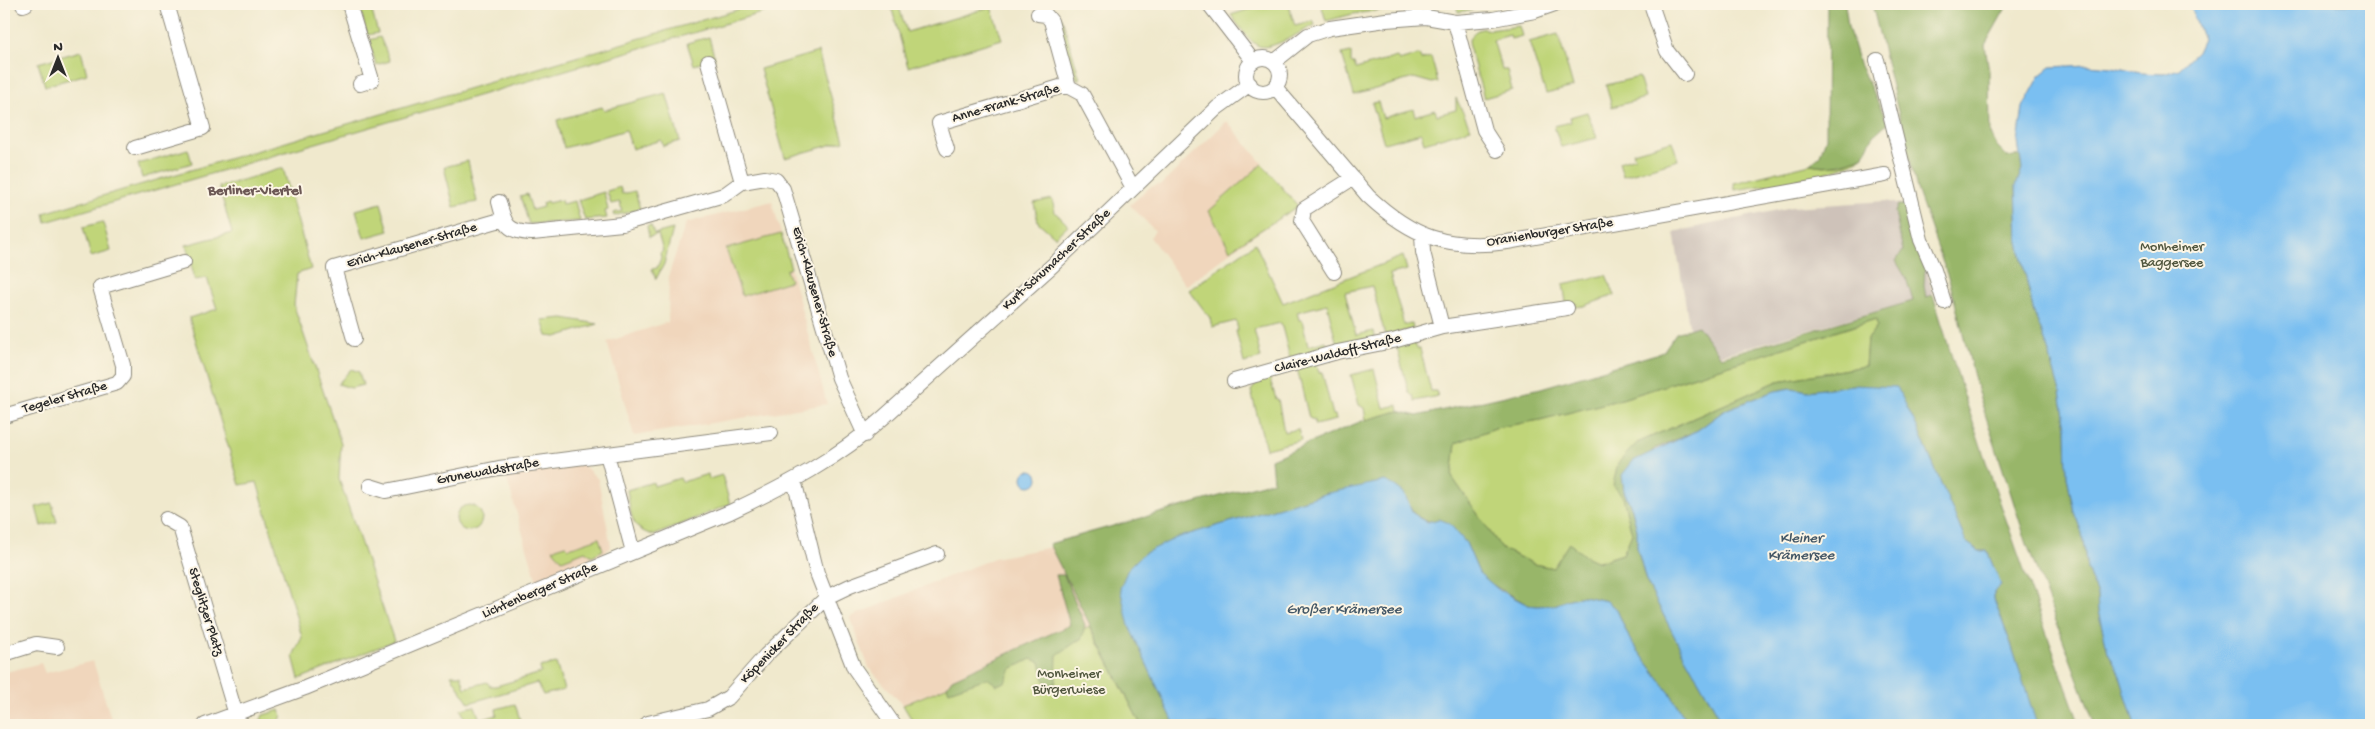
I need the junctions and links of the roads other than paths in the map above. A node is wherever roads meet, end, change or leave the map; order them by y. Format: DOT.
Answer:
graph roads {
  1 [pos="167,4"];
  2 [pos="349,4"];
  3 [pos="1209,4"];
  4 [pos="1555,4"];
  5 [pos="1651,4"];
  6 [pos="1038,14"];
  7 [pos="1455,22"];
  8 [pos="1877,60"];
  9 [pos="1253,61"];
  10 [pos="708,62"];
  11 [pos="1274,62"];
  12 [pos="1685,74"];
  13 [pos="360,84"];
  14 [pos="1250,84"];
  15 [pos="1070,87"];
  16 [pos="1275,87"];
  17 [pos="135,148"];
  18 [pos="947,149"];
  19 [pos="1497,150"];
  20 [pos="1885,175"];
  21 [pos="1353,178"];
  22 [pos="742,182"];
  23 [pos="1134,188"];
  24 [pos="499,202"];
  25 [pos="504,219"];
  26 [pos="1422,235"];
  27 [pos="184,262"];
  28 [pos="1334,272"];
  29 [pos="1944,302"];
  30 [pos="1567,308"];
  31 [pos="1442,327"];
  32 [pos="354,339"];
  33 [pos="1234,381"];
  34 [pos="4,416"];
  35 [pos="771,433"];
  36 [pos="865,435"];
  37 [pos="607,454"];
  38 [pos="794,480"];
  39 [pos="370,486"];
  40 [pos="166,519"];
  41 [pos="633,552"];
  42 [pos="937,554"];
  43 [pos="827,597"];
  44 [pos="57,647"];
  45 [pos="4,654"];
  46 [pos="238,719"];
  47 [pos="648,723"];
  48 [pos="205,725"];
  49 [pos="894,725"];
  1 -- 17 [label="street"];
  2 -- 13 [label="street"];
  3 -- 9 [label="street"];
  4 -- 7 [label="street"];
  5 -- 12 [label="street"];
  6 -- 15 [label="street"];
  7 -- 11 [label="street"];
  7 -- 19 [label="street"];
  8 -- 29 [label="street"];
  9 -- 11 [label="street"];
  9 -- 14 [label="street"];
  10 -- 22 [label="street"];
  11 -- 16 [label="street"];
  14 -- 16 [label="street"];
  14 -- 23 [label="street, Kurt-Schumacher-Straße"];
  15 -- 18 [label="street, Anne-Frank-Straße"];
  15 -- 23 [label="street, Anne-Frank-Straße"];
  16 -- 21 [label="street, Oranienburger Straße"];
  20 -- 26 [label="street, Oranienburger Straße"];
  21 -- 26 [label="street, Oranienburger Straße"];
  21 -- 28 [label="street"];
  22 -- 25 [label="street, Erich-Klausener-Straße"];
  22 -- 36 [label="street, Erich-Klausener-Straße"];
  23 -- 36 [label="street, Kurt-Schumacher-Straße"];
  24 -- 25 [label="street"];
  25 -- 32 [label="street, Erich-Klausener-Straße"];
  26 -- 31 [label="street"];
  27 -- 34 [label="street, Tegeler Straße"];
  30 -- 31 [label="street, Claire-Waldoff-Straße"];
  31 -- 33 [label="street, Claire-Waldoff-Straße"];
  35 -- 37 [label="street, Grunewaldstraße"];
  36 -- 38 [label="street, Lichtenberger Straße"];
  37 -- 39 [label="street, Grunewaldstraße"];
  37 -- 41 [label="street"];
  38 -- 41 [label="street, Lichtenberger Straße"];
  38 -- 43 [label="street, Köpenicker Straße"];
  40 -- 46 [label="street, Steglitzer Platz"];
  41 -- 46 [label="street, Lichtenberger Straße"];
  42 -- 43 [label="street"];
  43 -- 47 [label="street, Köpenicker Straße"];
  43 -- 49 [label="street"];
  44 -- 45 [label="street"];
  46 -- 48 [label="street, Lichtenberger Straße"];
}
